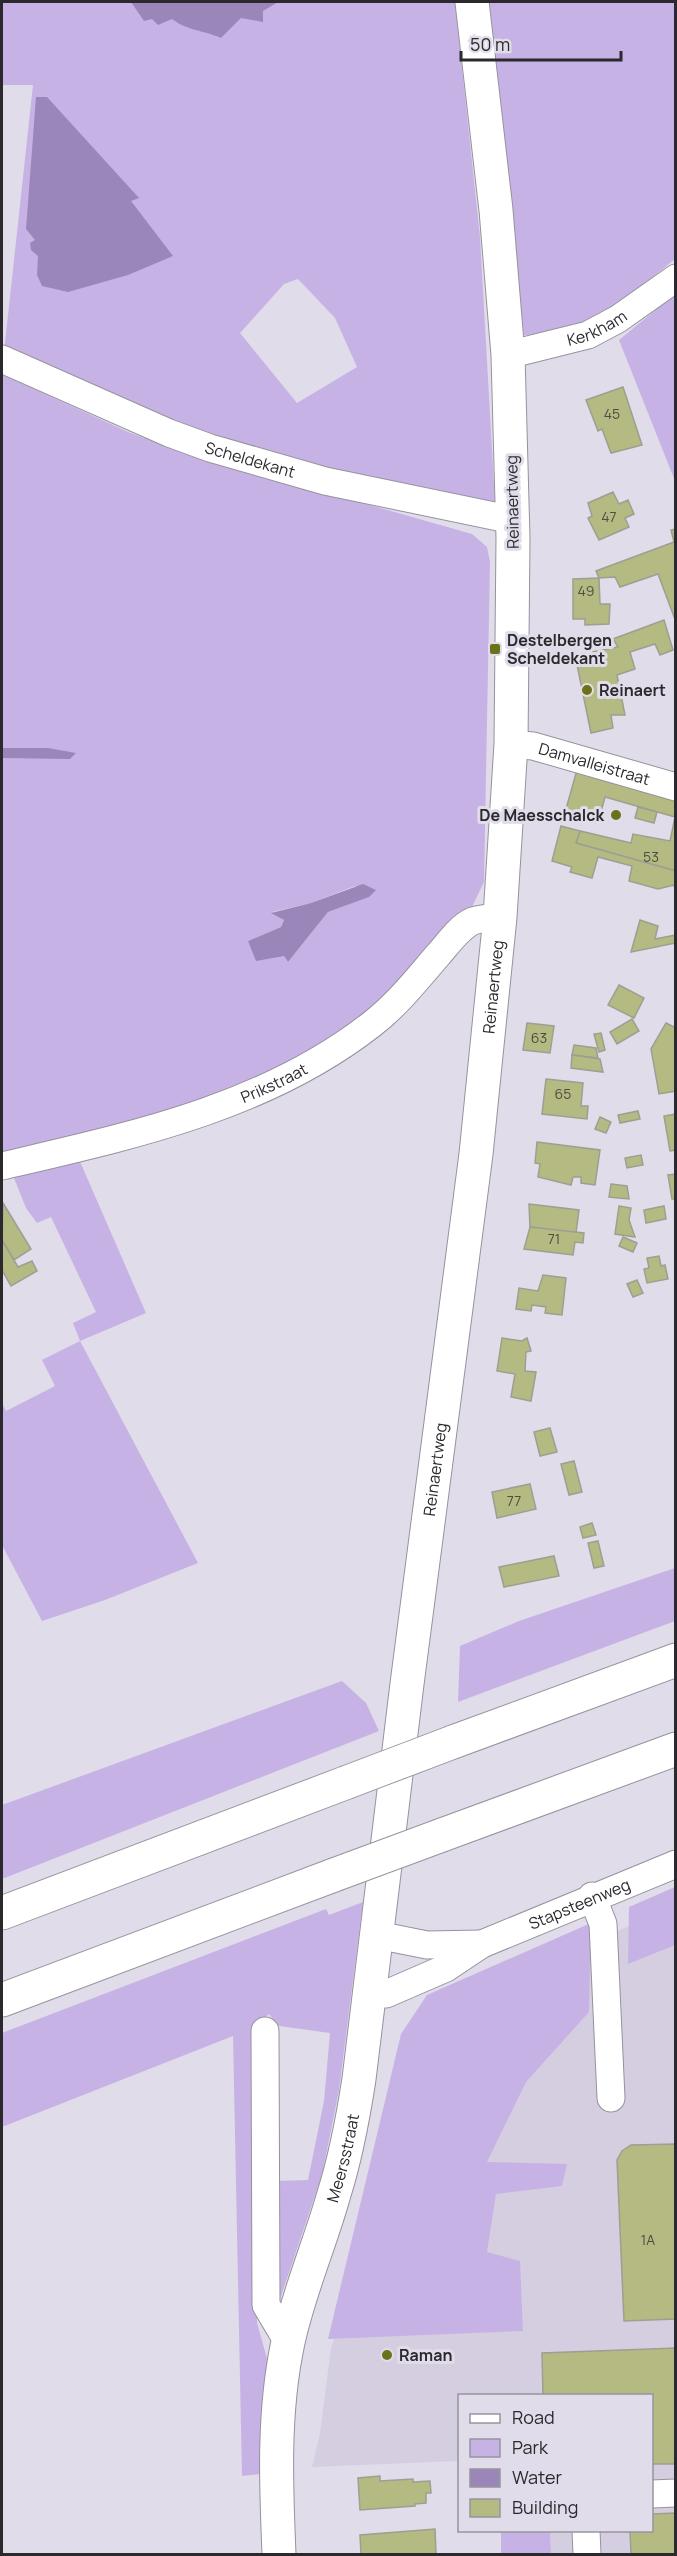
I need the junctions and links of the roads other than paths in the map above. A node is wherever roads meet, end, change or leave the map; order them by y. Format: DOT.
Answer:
graph roads {
  1 [pos="472,2"];
  2 [pos="675,278"];
  3 [pos="508,355"];
  4 [pos="2,359"];
  5 [pos="513,520"];
  6 [pos="511,744"];
  7 [pos="675,787"];
  8 [pos="500,917"];
  9 [pos="2,1166"];
  10 [pos="675,1660"];
  11 [pos="675,1749"];
  12 [pos="675,1864"];
  13 [pos="592,1896"];
  14 [pos="2,1913"];
  15 [pos="377,1935"];
  16 [pos="482,1944"];
  17 [pos="372,1980"];
  18 [pos="2,2000"];
  19 [pos="265,2031"];
  20 [pos="611,2098"];
  21 [pos="288,2342"];
  22 [pos="675,2493"];
  23 [pos="653,2494"];
  24 [pos="586,2532"];
  25 [pos="279,2554"];
  26 [pos="587,2554"];
  1 -- 3 [label="main road, Reinaertweg"];
  2 -- 3 [label="street, Kerkham"];
  3 -- 5 [label="main road, Reinaertweg"];
  4 -- 5 [label="street, Scheldekant"];
  5 -- 6 [label="main road, Reinaertweg"];
  6 -- 7 [label="street, Damvalleistraat"];
  6 -- 8 [label="main road, Reinaertweg"];
  8 -- 9 [label="street, Prikstraat"];
  8 -- 15 [label="main road, Reinaertweg"];
  10 -- 14 [label="main road, bridge"];
  11 -- 18 [label="main road, bridge"];
  12 -- 13 [label="street, Stapsteenweg"];
  13 -- 16 [label="street, Stapsteenweg"];
  13 -- 20 [label="street"];
  15 -- 16 [label="street, Stapsteenweg"];
  15 -- 17 [label="main road, Reinaertweg"];
  16 -- 17 [label="street, Stapsteenweg"];
  17 -- 21 [label="main road, Meersstraat"];
  19 -- 21 [label="street"];
  21 -- 25 [label="main road, Meersstraat"];
  22 -- 23 [label="street"];
  24 -- 26 [label="street"];
}
